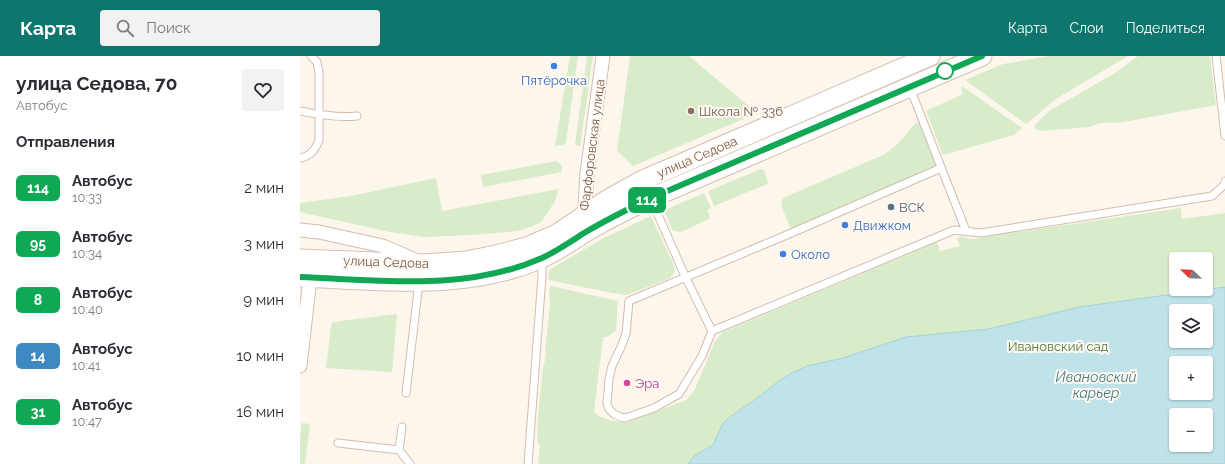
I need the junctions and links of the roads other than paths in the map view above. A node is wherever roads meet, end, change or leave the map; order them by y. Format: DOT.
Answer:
graph roads {
  1 [pos="311,56"];
  2 [pos="603,56"];
  3 [pos="930,56"];
  4 [pos="982,56"];
  5 [pos="1216,56"];
  6 [pos="909,87"];
  7 [pos="300,111"];
  8 [pos="319,115"];
  9 [pos="358,116"];
  10 [pos="1225,136"];
  11 [pos="300,158"];
  12 [pos="941,168"];
  13 [pos="1225,182"];
  14 [pos="651,198"];
  15 [pos="584,224"];
  16 [pos="300,230"];
  17 [pos="966,231"];
  18 [pos="542,258"];
  19 [pos="306,268"];
  20 [pos="422,273"];
  21 [pos="685,276"];
  22 [pos="712,332"];
  23 [pos="300,366"];
  24 [pos="406,393"];
  25 [pos="402,427"];
  26 [pos="338,443"];
  27 [pos="399,450"];
  28 [pos="410,464"];
  29 [pos="528,464"];
  1 -- 8 [label="lane"];
  2 -- 15 [label="street, Фарфоровская улица"];
  3 -- 15 [label="main road, улица Седова"];
  4 -- 6 [label="main road, улица Седова"];
  5 -- 10 [label="lane"];
  6 -- 12 [label="lane"];
  6 -- 14 [label="main road, улица Седова"];
  7 -- 8 [label="lane"];
  8 -- 9 [label="lane"];
  8 -- 11 [label="lane"];
  12 -- 17 [label="lane"];
  12 -- 21 [label="lane"];
  13 -- 17 [label="lane"];
  14 -- 15 [label="main road, улица Седова"];
  14 -- 21 [label="lane"];
  15 -- 18 [label="main road, улица Седова"];
  15 -- 20 [label="main road, улица Седова"];
  16 -- 20 [label="street"];
  17 -- 22 [label="lane"];
  18 -- 20 [label="main road, улица Седова"];
  18 -- 29 [label="lane"];
  19 -- 20 [label="main road, улица Седова"];
  19 -- 23 [label="street"];
  20 -- 24 [label="lane"];
  21 -- 22 [label="lane"];
  21 -- 22 [label="lane"];
  25 -- 27 [label="lane"];
  26 -- 27 [label="lane"];
  27 -- 28 [label="lane"];
}
